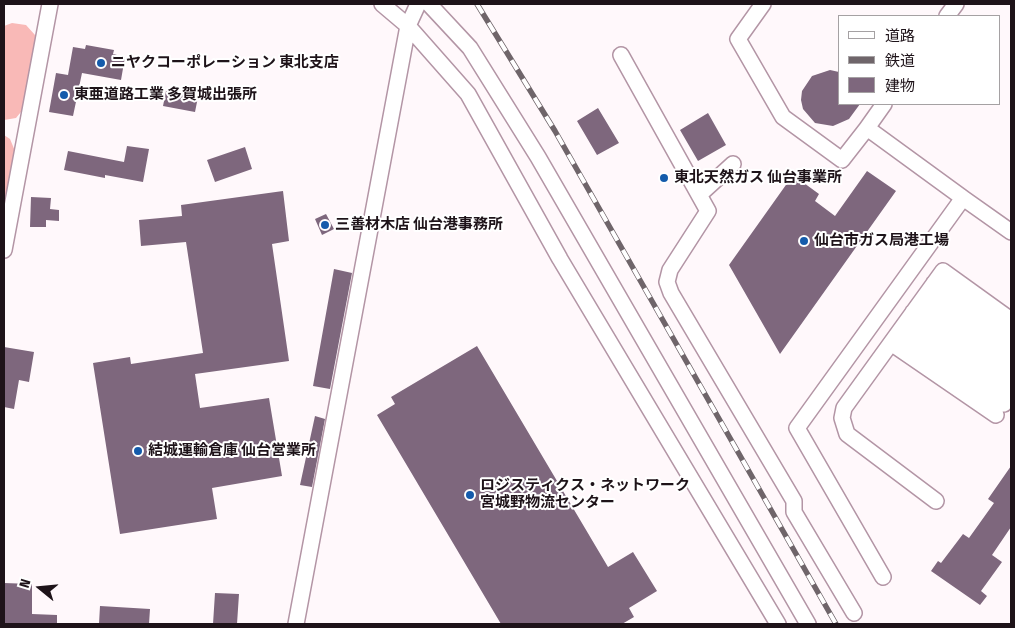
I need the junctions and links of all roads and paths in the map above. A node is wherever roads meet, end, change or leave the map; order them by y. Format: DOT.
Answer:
graph roads {
  1 [pos="50,4"];
  2 [pos="382,4"];
  3 [pos="418,4"];
  4 [pos="428,4"];
  5 [pos="763,4"];
  6 [pos="956,4"];
  7 [pos="948,15"];
  8 [pos="408,26"];
  9 [pos="621,55"];
  10 [pos="883,105"];
  11 [pos="867,128"];
  12 [pos="733,164"];
  13 [pos="699,195"];
  14 [pos="963,198"];
  15 [pos="1011,232"];
  16 [pos="4,250"];
  17 [pos="913,312"];
  18 [pos="1011,320"];
  19 [pos="1011,337"];
  20 [pos="1011,352"];
  21 [pos="1011,367"];
  22 [pos="1005,399"];
  23 [pos="936,501"];
  24 [pos="883,577"];
  25 [pos="854,614"];
  26 [pos="802,622"];
  27 [pos="296,624"];
  28 [pos="778,624"];
  1 -- 16 [label="street"];
  2 -- 8 [label="street"];
  3 -- 8 [label="street"];
  4 -- 26 [label="street"];
  5 -- 11 [label="street"];
  6 -- 7 [label="street"];
  8 -- 27 [label="street"];
  8 -- 28 [label="street"];
  9 -- 13 [label="street"];
  10 -- 11 [label="street"];
  11 -- 14 [label="street"];
  12 -- 13 [label="street"];
  13 -- 25 [label="street"];
  14 -- 15 [label="street"];
  14 -- 24 [label="street"];
  17 -- 18 [label="street"];
  17 -- 19 [label="street"];
  17 -- 20 [label="street"];
  17 -- 21 [label="street"];
  17 -- 22 [label="street"];
  17 -- 22 [label="street"];
  17 -- 23 [label="street"];
}
